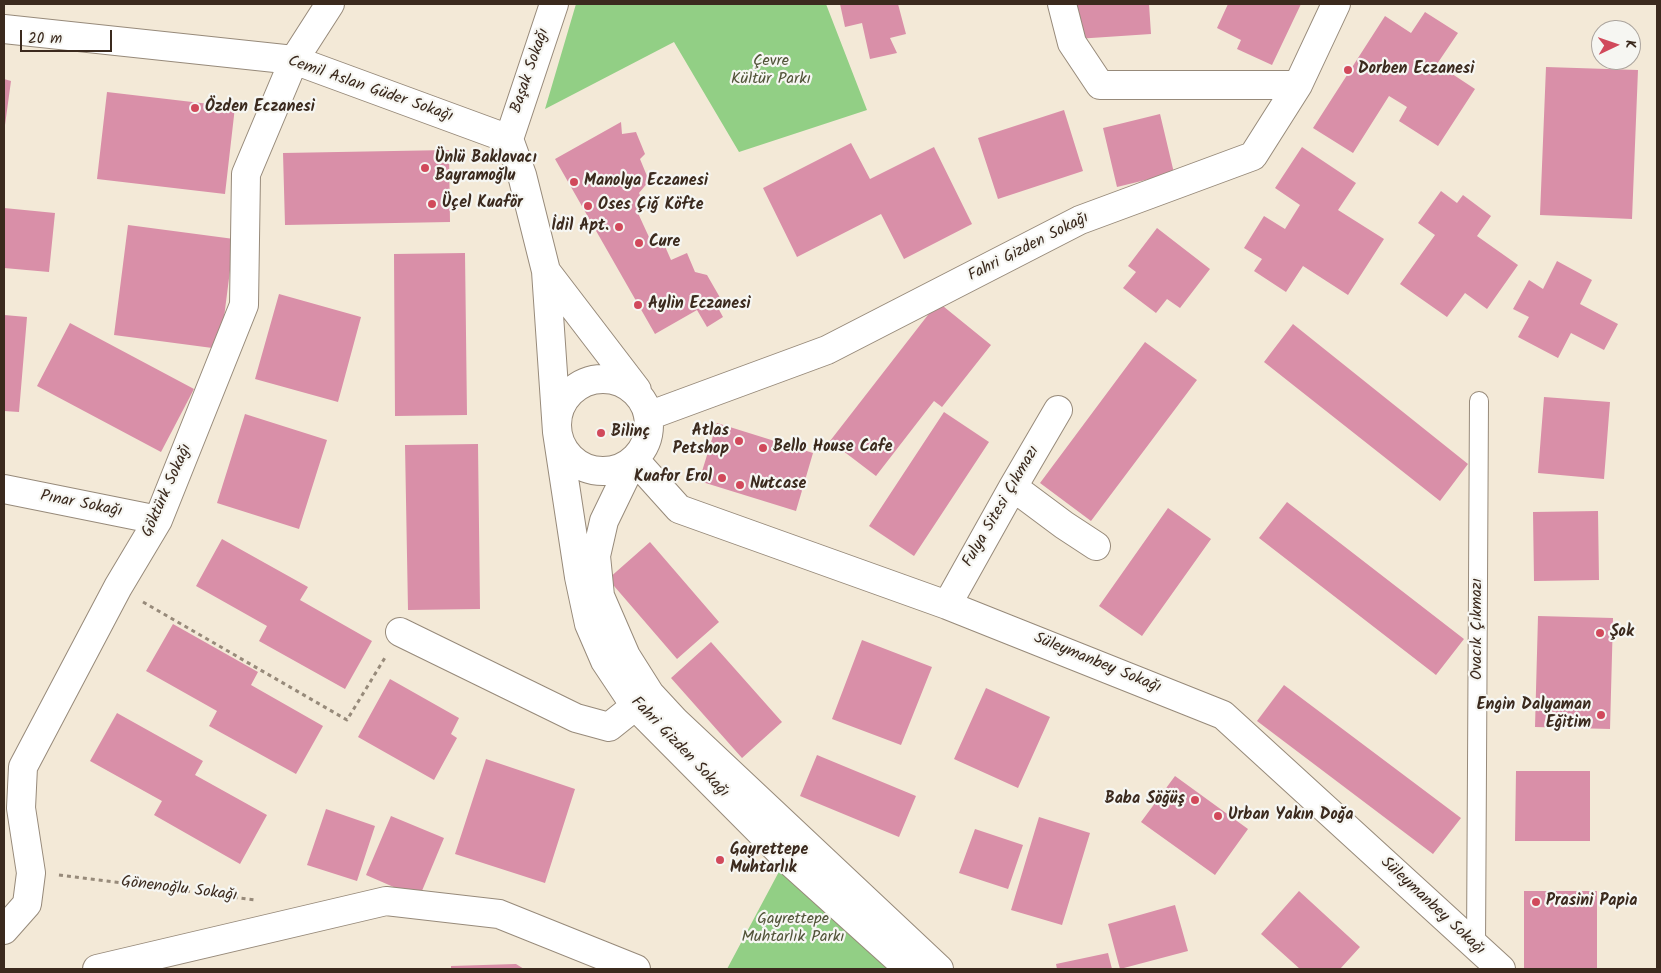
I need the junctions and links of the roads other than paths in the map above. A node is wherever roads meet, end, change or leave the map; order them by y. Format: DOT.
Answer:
graph roads {
  1 [pos="330,4"];
  2 [pos="554,4"];
  3 [pos="1062,4"];
  4 [pos="1336,4"];
  5 [pos="4,29"];
  6 [pos="294,60"];
  7 [pos="1298,85"];
  8 [pos="509,139"];
  9 [pos="546,270"];
  10 [pos="1479,401"];
  11 [pos="645,406"];
  12 [pos="1058,410"];
  13 [pos="557,432"];
  14 [pos="634,459"];
  15 [pos="1013,487"];
  16 [pos="4,489"];
  17 [pos="158,520"];
  18 [pos="1096,546"];
  19 [pos="948,605"];
  20 [pos="400,632"];
  21 [pos="642,700"];
  22 [pos="13,764"];
  23 [pos="4,930"];
  24 [pos="1476,946"];
  25 [pos="97,969"];
  26 [pos="636,969"];
  27 [pos="909,969"];
  28 [pos="939,969"];
  29 [pos="1500,969"];
  1 -- 6 [label="street, Göktürk Sokağı"];
  2 -- 8 [label="street, Başak Sokağı"];
  3 -- 7 [label="street"];
  4 -- 7 [label="street, Fahri Gizden Sokağı"];
  5 -- 6 [label="street, Cemil Aslan Güder Sokağı"];
  6 -- 8 [label="street, Cemil Aslan Güder Sokağı"];
  6 -- 17 [label="street, Göktürk Sokağı"];
  7 -- 11 [label="street, Fahri Gizden Sokağı"];
  8 -- 9 [label="street"];
  9 -- 11 [label="street"];
  9 -- 13 [label="street"];
  10 -- 24 [label="lane, Ovacık Çıkmazı"];
  11 -- 13 [label="street"];
  11 -- 14 [label="street"];
  12 -- 15 [label="street, Fulya Sitesi Çıkmazı"];
  13 -- 14 [label="street"];
  13 -- 21 [label="street, Fahri Gizden Sokağı"];
  14 -- 19 [label="street, Süleymanbey Sokağı"];
  14 -- 21 [label="street, Fahri Gizden Sokağı"];
  15 -- 18 [label="street"];
  15 -- 19 [label="street, Fulya Sitesi Çıkmazı"];
  16 -- 17 [label="street, Pınar Sokağı"];
  17 -- 22 [label="street, Göktürk Sokağı"];
  19 -- 24 [label="street, Süleymanbey Sokağı"];
  20 -- 21 [label="street"];
  21 -- 27 [label="street, Fahri Gizden Sokağı"];
  21 -- 28 [label="street, Fahri Gizden Sokağı"];
  22 -- 23 [label="street, Göktürk Sokağı"];
  24 -- 29 [label="street, Süleymanbey Sokağı"];
  25 -- 26 [label="street"];
}
